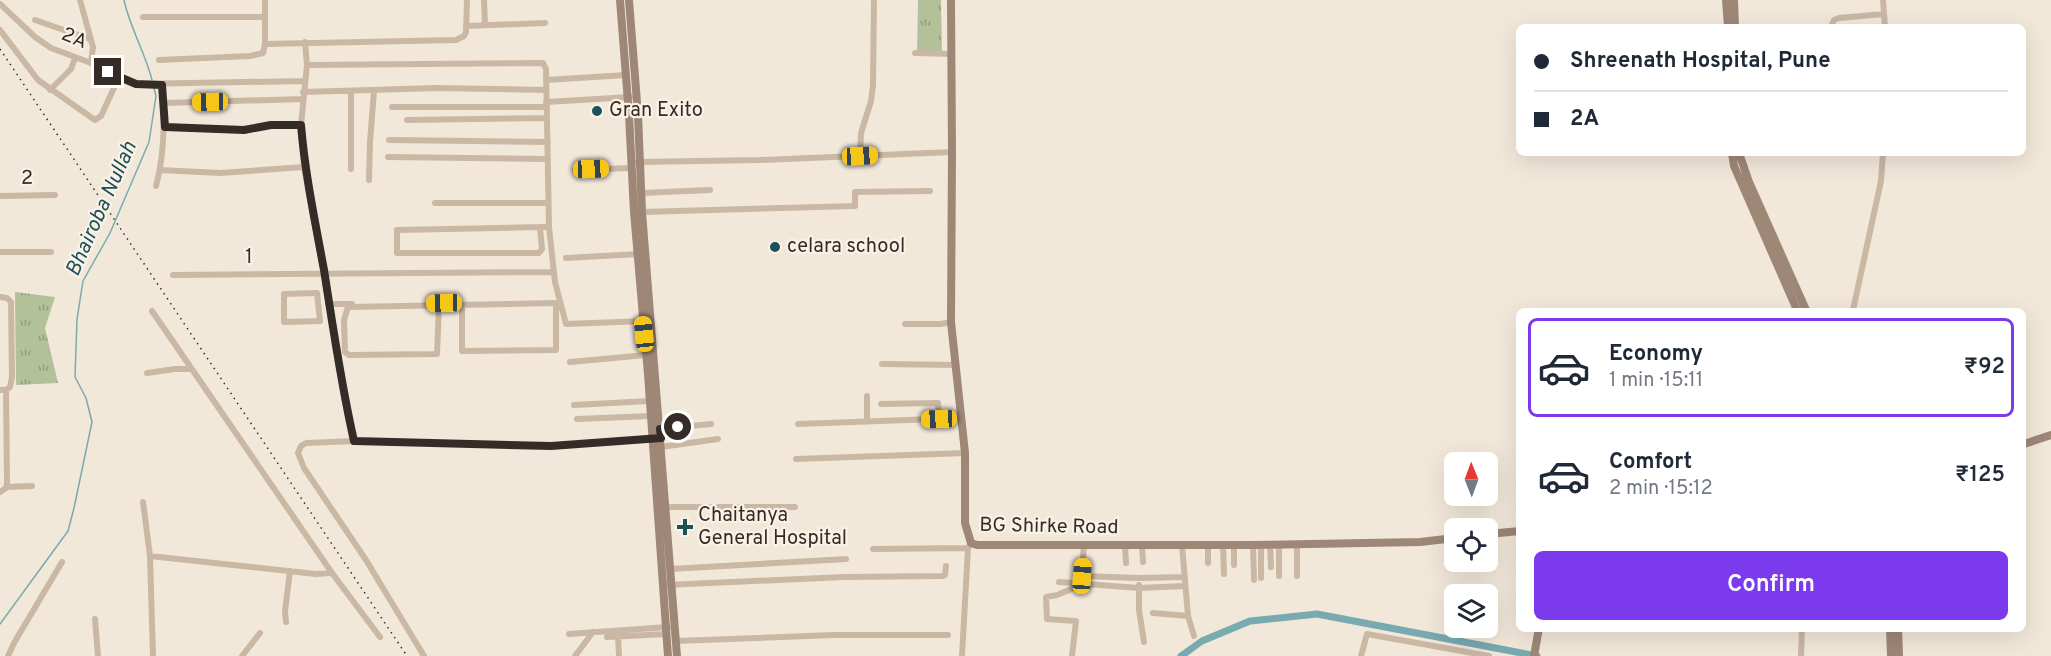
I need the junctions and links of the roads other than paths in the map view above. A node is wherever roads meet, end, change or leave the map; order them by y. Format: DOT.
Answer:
graph roads {
  1 [pos="80,0"];
  2 [pos="265,0"];
  3 [pos="467,0"];
  4 [pos="484,0"];
  5 [pos="620,0"];
  6 [pos="628,0"];
  7 [pos="874,0"];
  8 [pos="951,0"];
  9 [pos="1726,0"];
  10 [pos="1734,0"];
  11 [pos="1883,0"];
  12 [pos="0,4"];
  13 [pos="625,12"];
  14 [pos="1884,14"];
  15 [pos="142,17"];
  16 [pos="265,17"];
  17 [pos="35,20"];
  18 [pos="545,23"];
  19 [pos="1728,24"];
  20 [pos="1735,24"];
  21 [pos="1832,24"];
  22 [pos="1885,24"];
  23 [pos="485,25"];
  24 [pos="467,26"];
  25 [pos="0,30"];
  26 [pos="90,39"];
  27 [pos="305,42"];
  28 [pos="265,44"];
  29 [pos="915,53"];
  30 [pos="952,54"];
  31 [pos="75,58"];
  32 [pos="159,60"];
  33 [pos="91,63"];
  34 [pos="307,64"];
  35 [pos="626,75"];
  36 [pos="119,77"];
  37 [pos="546,80"];
  38 [pos="305,81"];
  39 [pos="160,85"];
  40 [pos="50,90"];
  41 [pos="546,90"];
  42 [pos="351,91"];
  43 [pos="374,91"];
  44 [pos="303,95"];
  45 [pos="632,97"];
  46 [pos="164,103"];
  47 [pos="547,105"];
  48 [pos="392,107"];
  49 [pos="547,118"];
  50 [pos="407,120"];
  51 [pos="301,125"];
  52 [pos="165,127"];
  53 [pos="389,140"];
  54 [pos="548,142"];
  55 [pos="952,152"];
  56 [pos="860,156"];
  57 [pos="1732,156"];
  58 [pos="1740,156"];
  59 [pos="1882,156"];
  60 [pos="388,157"];
  61 [pos="548,159"];
  62 [pos="634,164"];
  63 [pos="304,167"];
  64 [pos="351,169"];
  65 [pos="160,170"];
  66 [pos="575,170"];
  67 [pos="369,180"];
  68 [pos="156,186"];
  69 [pos="710,190"];
  70 [pos="930,191"];
  71 [pos="642,193"];
  72 [pos="55,195"];
  73 [pos="0,196"];
  74 [pos="435,203"];
  75 [pos="548,203"];
  76 [pos="642,212"];
  77 [pos="540,227"];
  78 [pos="549,227"];
  79 [pos="0,252"];
  80 [pos="51,252"];
  81 [pos="641,254"];
  82 [pos="566,258"];
  83 [pos="554,272"];
  84 [pos="173,274"];
  85 [pos="324,274"];
  86 [pos="1790,285"];
  87 [pos="0,297"];
  88 [pos="560,301"];
  89 [pos="328,304"];
  90 [pos="439,305"];
  91 [pos="462,305"];
  92 [pos="1796,308"];
  93 [pos="1805,308"];
  94 [pos="1853,308"];
  95 [pos="152,311"];
  96 [pos="330,312"];
  97 [pos="320,313"];
  98 [pos="647,321"];
  99 [pos="951,322"];
  100 [pos="566,324"];
  101 [pos="905,324"];
  102 [pos="556,325"];
  103 [pos="646,355"];
  104 [pos="570,362"];
  105 [pos="882,364"];
  106 [pos="956,364"];
  107 [pos="191,369"];
  108 [pos="147,373"];
  109 [pos="3,390"];
  110 [pos="867,396"];
  111 [pos="649,401"];
  112 [pos="3,404"];
  113 [pos="881,404"];
  114 [pos="574,405"];
  115 [pos="650,416"];
  116 [pos="962,418"];
  117 [pos="577,419"];
  118 [pos="939,419"];
  119 [pos="867,422"];
  120 [pos="711,424"];
  121 [pos="798,424"];
  122 [pos="2051,435"];
  123 [pos="3,436"];
  124 [pos="659,438"];
  125 [pos="718,439"];
  126 [pos="354,441"];
  127 [pos="2026,443"];
  128 [pos="965,453"];
  129 [pos="796,459"];
  130 [pos="6,486"];
  131 [pos="32,486"];
  132 [pos="0,492"];
  133 [pos="143,502"];
  134 [pos="665,507"];
  135 [pos="795,507"];
  136 [pos="1516,531"];
  137 [pos="1498,533"];
  138 [pos="1444,539"];
  139 [pos="663,541"];
  140 [pos="1234,544"];
  141 [pos="1266,544"];
  142 [pos="1297,544"];
  143 [pos="969,545"];
  144 [pos="1084,545"];
  145 [pos="1125,545"];
  146 [pos="1142,545"];
  147 [pos="1182,545"];
  148 [pos="1208,545"];
  149 [pos="1223,545"];
  150 [pos="873,549"];
  151 [pos="150,556"];
  152 [pos="846,559"];
  153 [pos="62,562"];
  154 [pos="1143,562"];
  155 [pos="1126,563"];
  156 [pos="1208,563"];
  157 [pos="945,566"];
  158 [pos="1234,566"];
  159 [pos="1270,567"];
  160 [pos="670,569"];
  161 [pos="290,571"];
  162 [pos="332,573"];
  163 [pos="1224,574"];
  164 [pos="1082,576"];
  165 [pos="1280,576"];
  166 [pos="1298,576"];
  167 [pos="1185,577"];
  168 [pos="1138,578"];
  169 [pos="1261,578"];
  170 [pos="1254,580"];
  171 [pos="1059,582"];
  172 [pos="667,585"];
  173 [pos="1081,585"];
  174 [pos="1185,586"];
  175 [pos="1139,588"];
  176 [pos="1153,613"];
  177 [pos="1188,616"];
  178 [pos="95,619"];
  179 [pos="286,622"];
  180 [pos="669,629"];
  181 [pos="593,632"];
  182 [pos="1538,632"];
  183 [pos="1802,632"];
  184 [pos="1890,632"];
  185 [pos="1898,632"];
  186 [pos="260,633"];
  187 [pos="569,634"];
  188 [pos="948,635"];
  189 [pos="618,636"];
  190 [pos="1194,636"];
  191 [pos="380,637"];
  192 [pos="607,637"];
  193 [pos="676,641"];
  194 [pos="1144,642"];
  195 [pos="1535,652"];
  196 [pos="8,656"];
  197 [pos="98,656"];
  198 [pos="153,656"];
  199 [pos="242,656"];
  200 [pos="424,656"];
  201 [pos="575,656"];
  202 [pos="619,656"];
  203 [pos="668,656"];
  204 [pos="677,656"];
  205 [pos="962,656"];
  206 [pos="1072,656"];
  207 [pos="1361,656"];
  208 [pos="1489,656"];
  209 [pos="1801,656"];
  210 [pos="1891,656"];
  211 [pos="1899,656"];
  1 -- 26 [label="street"];
  2 -- 16 [label="street"];
  3 -- 24 [label="street"];
  4 -- 23 [label="street"];
  5 -- 13 [label="street"];
  6 -- 13 [label="street"];
  7 -- 56 [label="street"];
  8 -- 30 [label="street, BG Shirke Road"];
  9 -- 19 [label="street"];
  10 -- 20 [label="street"];
  11 -- 14 [label="street"];
  12 -- 31 [label="street, 2A"];
  13 -- 35 [label="street"];
  13 -- 45 [label="street"];
  14 -- 21 [label="street"];
  14 -- 22 [label="street"];
  15 -- 16 [label="street"];
  16 -- 28 [label="street"];
  17 -- 26 [label="street"];
  18 -- 23 [label="street"];
  23 -- 24 [label="street"];
  24 -- 27 [label="street"];
  25 -- 40 [label="street"];
  26 -- 33 [label="street"];
  27 -- 28 [label="street"];
  27 -- 34 [label="street"];
  28 -- 32 [label="street"];
  29 -- 30 [label="street"];
  30 -- 55 [label="street, BG Shirke Road"];
  31 -- 33 [label="street, 2A"];
  31 -- 40 [label="street"];
  33 -- 36 [label="street, 2A"];
  34 -- 37 [label="street"];
  34 -- 38 [label="street"];
  35 -- 37 [label="street"];
  35 -- 45 [label="street"];
  36 -- 39 [label="street, 2A"];
  36 -- 40 [label="street"];
  37 -- 41 [label="street"];
  38 -- 39 [label="street, 2A"];
  38 -- 44 [label="street"];
  39 -- 46 [label="street"];
  41 -- 43 [label="street"];
  41 -- 47 [label="street"];
  42 -- 43 [label="street"];
  42 -- 44 [label="street"];
  42 -- 64 [label="street"];
  43 -- 67 [label="street"];
  44 -- 46 [label="street"];
  44 -- 51 [label="street"];
  45 -- 47 [label="street"];
  45 -- 62 [label="street"];
  46 -- 52 [label="street"];
  47 -- 48 [label="street"];
  47 -- 49 [label="street"];
  49 -- 50 [label="street"];
  49 -- 54 [label="street"];
  51 -- 52 [label="street"];
  51 -- 63 [label="street"];
  52 -- 65 [label="street"];
  53 -- 54 [label="street"];
  54 -- 61 [label="street"];
  55 -- 56 [label="street"];
  55 -- 99 [label="street, BG Shirke Road"];
  56 -- 62 [label="street"];
  57 -- 86 [label="street"];
  58 -- 86 [label="street"];
  59 -- 94 [label="street"];
  60 -- 61 [label="street"];
  61 -- 75 [label="street"];
  62 -- 66 [label="street"];
  62 -- 71 [label="street"];
  62 -- 81 [label="street"];
  63 -- 65 [label="street"];
  63 -- 85 [label="street"];
  65 -- 68 [label="street"];
  69 -- 71 [label="street"];
  70 -- 76 [label="street"];
  71 -- 76 [label="street"];
  72 -- 73 [label="street, 2"];
  74 -- 75 [label="street"];
  75 -- 78 [label="street"];
  76 -- 81 [label="street"];
  77 -- 77 [label="street"];
  77 -- 78 [label="street"];
  78 -- 83 [label="street"];
  79 -- 80 [label="street"];
  81 -- 82 [label="street"];
  81 -- 98 [label="street"];
  83 -- 85 [label="street, 1"];
  83 -- 88 [label="street"];
  84 -- 85 [label="street, 1"];
  85 -- 89 [label="street"];
  86 -- 92 [label="street"];
  86 -- 93 [label="street"];
  87 -- 109 [label="street"];
  88 -- 89 [label="street"];
  88 -- 100 [label="street"];
  89 -- 96 [label="street"];
  90 -- 90 [label="street"];
  90 -- 91 [label="street"];
  91 -- 102 [label="street"];
  91 -- 102 [label="street"];
  95 -- 107 [label="street"];
  96 -- 97 [label="street"];
  96 -- 126 [label="street"];
  97 -- 97 [label="street"];
  98 -- 100 [label="street"];
  98 -- 103 [label="street"];
  98 -- 124 [label="street"];
  99 -- 101 [label="street"];
  99 -- 106 [label="street, BG Shirke Road"];
  100 -- 102 [label="street"];
  103 -- 104 [label="street"];
  103 -- 111 [label="street"];
  105 -- 106 [label="street"];
  106 -- 116 [label="street, BG Shirke Road"];
  107 -- 108 [label="street"];
  107 -- 162 [label="street"];
  109 -- 112 [label="street"];
  110 -- 119 [label="street"];
  111 -- 114 [label="street"];
  111 -- 115 [label="street"];
  112 -- 123 [label="street"];
  113 -- 118 [label="street"];
  115 -- 117 [label="street"];
  115 -- 124 [label="street"];
  116 -- 118 [label="street"];
  116 -- 128 [label="street, BG Shirke Road"];
  118 -- 119 [label="street"];
  119 -- 121 [label="street"];
  120 -- 124 [label="street"];
  122 -- 127 [label="street"];
  123 -- 130 [label="street"];
  124 -- 125 [label="street"];
  124 -- 126 [label="street"];
  124 -- 134 [label="street"];
  124 -- 139 [label="street"];
  126 -- 200 [label="street"];
  128 -- 129 [label="street"];
  128 -- 143 [label="street, BG Shirke Road"];
  130 -- 131 [label="street"];
  130 -- 132 [label="street"];
  133 -- 151 [label="street"];
  134 -- 135 [label="street"];
  134 -- 139 [label="street"];
  136 -- 137 [label="street"];
  138 -- 142 [label="street, BG Shirke Road"];
  139 -- 160 [label="street"];
  139 -- 172 [label="street"];
  140 -- 141 [label="street, BG Shirke Road"];
  140 -- 149 [label="street, BG Shirke Road"];
  140 -- 158 [label="street"];
  141 -- 142 [label="street, BG Shirke Road"];
  141 -- 159 [label="street"];
  141 -- 165 [label="street"];
  141 -- 169 [label="street"];
  141 -- 170 [label="street"];
  142 -- 166 [label="street"];
  143 -- 144 [label="street, BG Shirke Road"];
  143 -- 150 [label="street"];
  143 -- 205 [label="street"];
  144 -- 145 [label="street, BG Shirke Road"];
  144 -- 164 [label="street"];
  145 -- 146 [label="street, BG Shirke Road"];
  145 -- 155 [label="street"];
  146 -- 147 [label="street, BG Shirke Road"];
  146 -- 154 [label="street"];
  147 -- 148 [label="street, BG Shirke Road"];
  147 -- 167 [label="street"];
  148 -- 149 [label="street, BG Shirke Road"];
  148 -- 156 [label="street"];
  149 -- 163 [label="street"];
  151 -- 161 [label="street"];
  151 -- 198 [label="street"];
  152 -- 160 [label="street"];
  153 -- 196 [label="street"];
  157 -- 172 [label="street"];
  160 -- 172 [label="street"];
  161 -- 162 [label="street"];
  161 -- 179 [label="street"];
  162 -- 191 [label="street"];
  164 -- 168 [label="street"];
  164 -- 173 [label="street"];
  167 -- 168 [label="street"];
  167 -- 174 [label="street"];
  168 -- 175 [label="street"];
  171 -- 173 [label="street"];
  172 -- 180 [label="street"];
  173 -- 175 [label="street"];
  173 -- 206 [label="street"];
  174 -- 175 [label="street"];
  174 -- 177 [label="street"];
  175 -- 194 [label="street"];
  176 -- 177 [label="street"];
  177 -- 190 [label="street"];
  178 -- 197 [label="street"];
  180 -- 181 [label="street"];
  180 -- 189 [label="street"];
  180 -- 193 [label="street"];
  180 -- 203 [label="street"];
  181 -- 187 [label="street"];
  181 -- 201 [label="street"];
  182 -- 195 [label="street"];
  183 -- 209 [label="street"];
  184 -- 210 [label="street"];
  185 -- 211 [label="street"];
  186 -- 199 [label="street"];
  188 -- 193 [label="street"];
  189 -- 192 [label="street"];
  189 -- 202 [label="street"];
  193 -- 204 [label="street"];
  207 -- 208 [label="street"];
}
